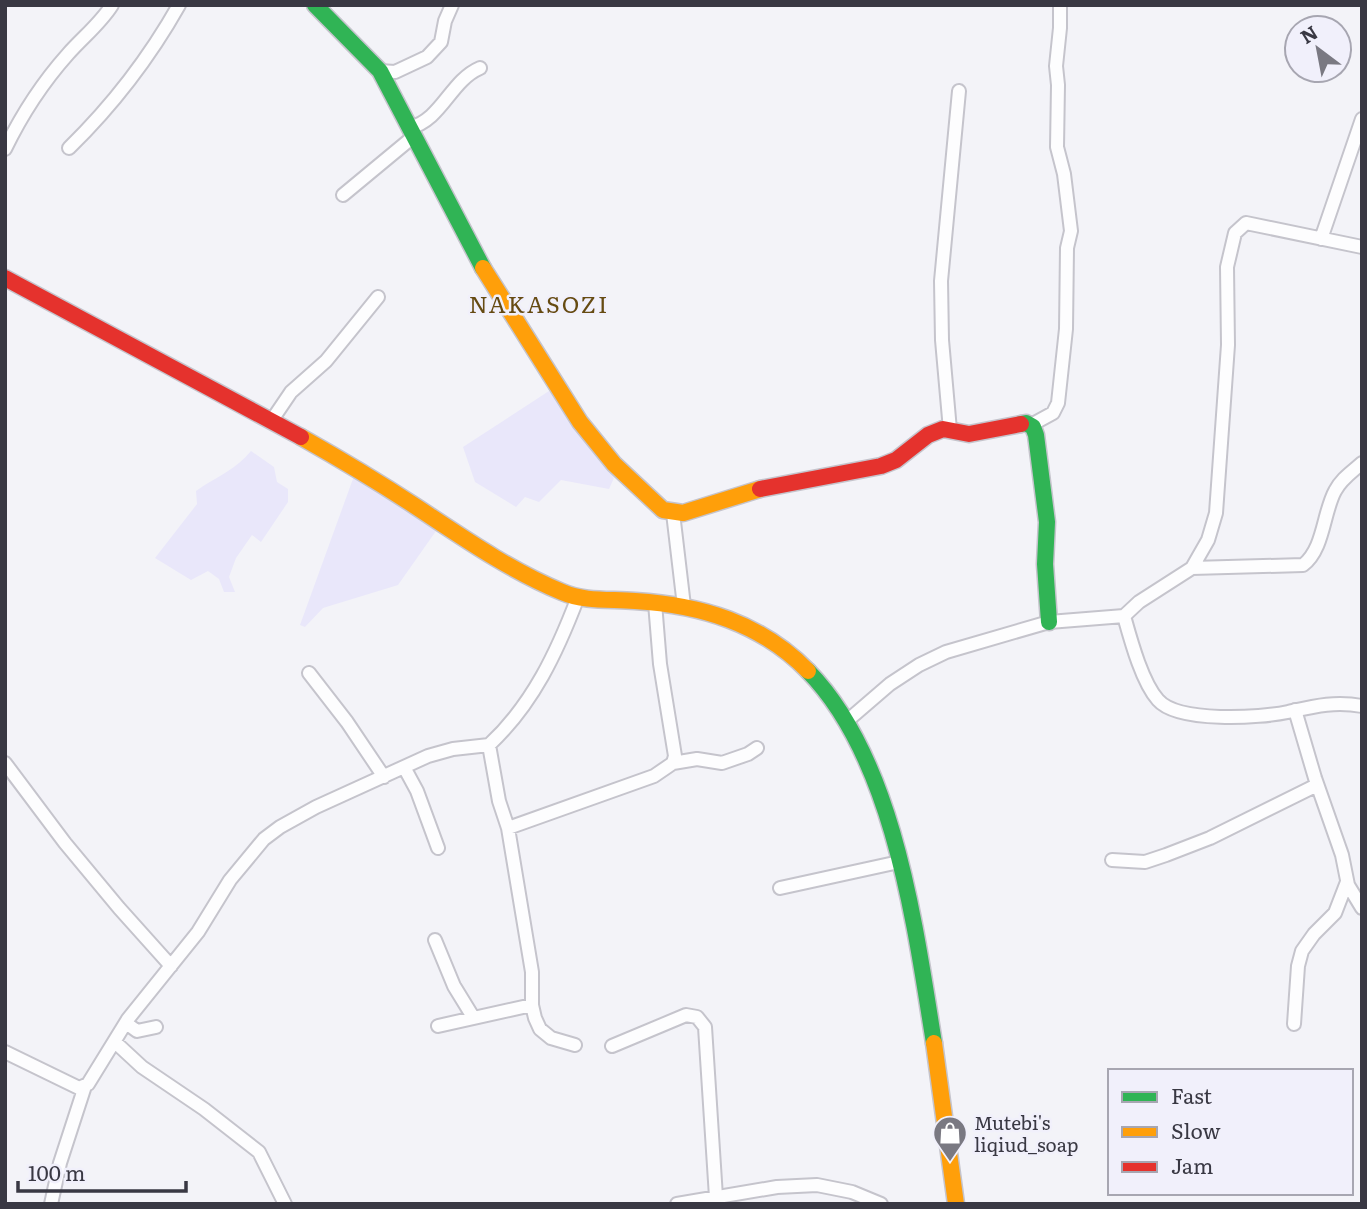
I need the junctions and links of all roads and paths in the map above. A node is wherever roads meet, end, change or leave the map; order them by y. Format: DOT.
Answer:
graph roads {
  1 [pos="112,5"];
  2 [pos="179,5"];
  3 [pos="314,5"];
  4 [pos="452,5"];
  5 [pos="1060,5"];
  6 [pos="480,68"];
  7 [pos="380,71"];
  8 [pos="959,91"];
  9 [pos="1362,119"];
  10 [pos="411,132"];
  11 [pos="69,148"];
  12 [pos="5,149"];
  13 [pos="343,195"];
  14 [pos="1321,239"];
  15 [pos="1362,247"];
  16 [pos="5,278"];
  17 [pos="378,297"];
  18 [pos="272,419"];
  19 [pos="1031,425"];
  20 [pos="950,430"];
  21 [pos="1362,463"];
  22 [pos="673,513"];
  23 [pos="1192,568"];
  24 [pos="578,597"];
  25 [pos="655,603"];
  26 [pos="684,606"];
  27 [pos="1124,616"];
  28 [pos="1049,622"];
  29 [pos="309,673"];
  30 [pos="1362,706"];
  31 [pos="1295,710"];
  32 [pos="847,721"];
  33 [pos="489,745"];
  34 [pos="757,748"];
  35 [pos="5,763"];
  36 [pos="673,763"];
  37 [pos="404,767"];
  38 [pos="384,777"];
  39 [pos="1317,785"];
  40 [pos="508,828"];
  41 [pos="438,849"];
  42 [pos="1112,860"];
  43 [pos="899,862"];
  44 [pos="1347,882"];
  45 [pos="780,888"];
  46 [pos="1360,901"];
  47 [pos="435,940"];
  48 [pos="171,966"];
  49 [pos="532,1005"];
  50 [pos="473,1017"];
  51 [pos="126,1023"];
  52 [pos="1294,1024"];
  53 [pos="438,1026"];
  54 [pos="156,1027"];
  55 [pos="116,1042"];
  56 [pos="575,1045"];
  57 [pos="612,1045"];
  58 [pos="5,1052"];
  59 [pos="85,1086"];
  60 [pos="716,1197"];
  61 [pos="51,1204"];
  62 [pos="285,1204"];
  63 [pos="677,1204"];
  64 [pos="881,1204"];
  65 [pos="956,1204"];
  1 -- 12 [label="street"];
  2 -- 11 [label="street"];
  3 -- 7 [label="street"];
  4 -- 7 [label="street"];
  5 -- 19 [label="street"];
  6 -- 10 [label="street"];
  7 -- 10 [label="street"];
  8 -- 20 [label="street"];
  9 -- 14 [label="street"];
  10 -- 13 [label="street"];
  10 -- 22 [label="street"];
  14 -- 15 [label="street"];
  14 -- 23 [label="street"];
  16 -- 18 [label="street"];
  17 -- 18 [label="street"];
  18 -- 24 [label="street"];
  19 -- 20 [label="street"];
  19 -- 28 [label="street"];
  20 -- 22 [label="street"];
  21 -- 23 [label="street"];
  22 -- 26 [label="street"];
  23 -- 27 [label="street"];
  24 -- 25 [label="street"];
  24 -- 33 [label="street"];
  25 -- 26 [label="street"];
  25 -- 36 [label="street"];
  26 -- 32 [label="street"];
  27 -- 28 [label="street"];
  27 -- 31 [label="street"];
  28 -- 32 [label="street"];
  29 -- 38 [label="street"];
  30 -- 31 [label="street"];
  31 -- 39 [label="street"];
  32 -- 43 [label="street"];
  33 -- 37 [label="street"];
  33 -- 40 [label="street"];
  34 -- 36 [label="street"];
  35 -- 48 [label="street"];
  36 -- 40 [label="street"];
  37 -- 38 [label="street"];
  37 -- 41 [label="street"];
  38 -- 48 [label="street"];
  39 -- 42 [label="street"];
  39 -- 44 [label="street"];
  40 -- 49 [label="street"];
  43 -- 45 [label="street"];
  43 -- 65 [label="street"];
  44 -- 46 [label="street"];
  44 -- 52 [label="street"];
  47 -- 50 [label="street"];
  48 -- 51 [label="street"];
  49 -- 50 [label="street"];
  49 -- 56 [label="street"];
  50 -- 53 [label="street"];
  51 -- 54 [label="street"];
  51 -- 55 [label="street"];
  55 -- 59 [label="street"];
  55 -- 62 [label="street"];
  57 -- 60 [label="street"];
  58 -- 59 [label="street"];
  59 -- 61 [label="street"];
  60 -- 63 [label="street"];
  60 -- 64 [label="street"];
}
